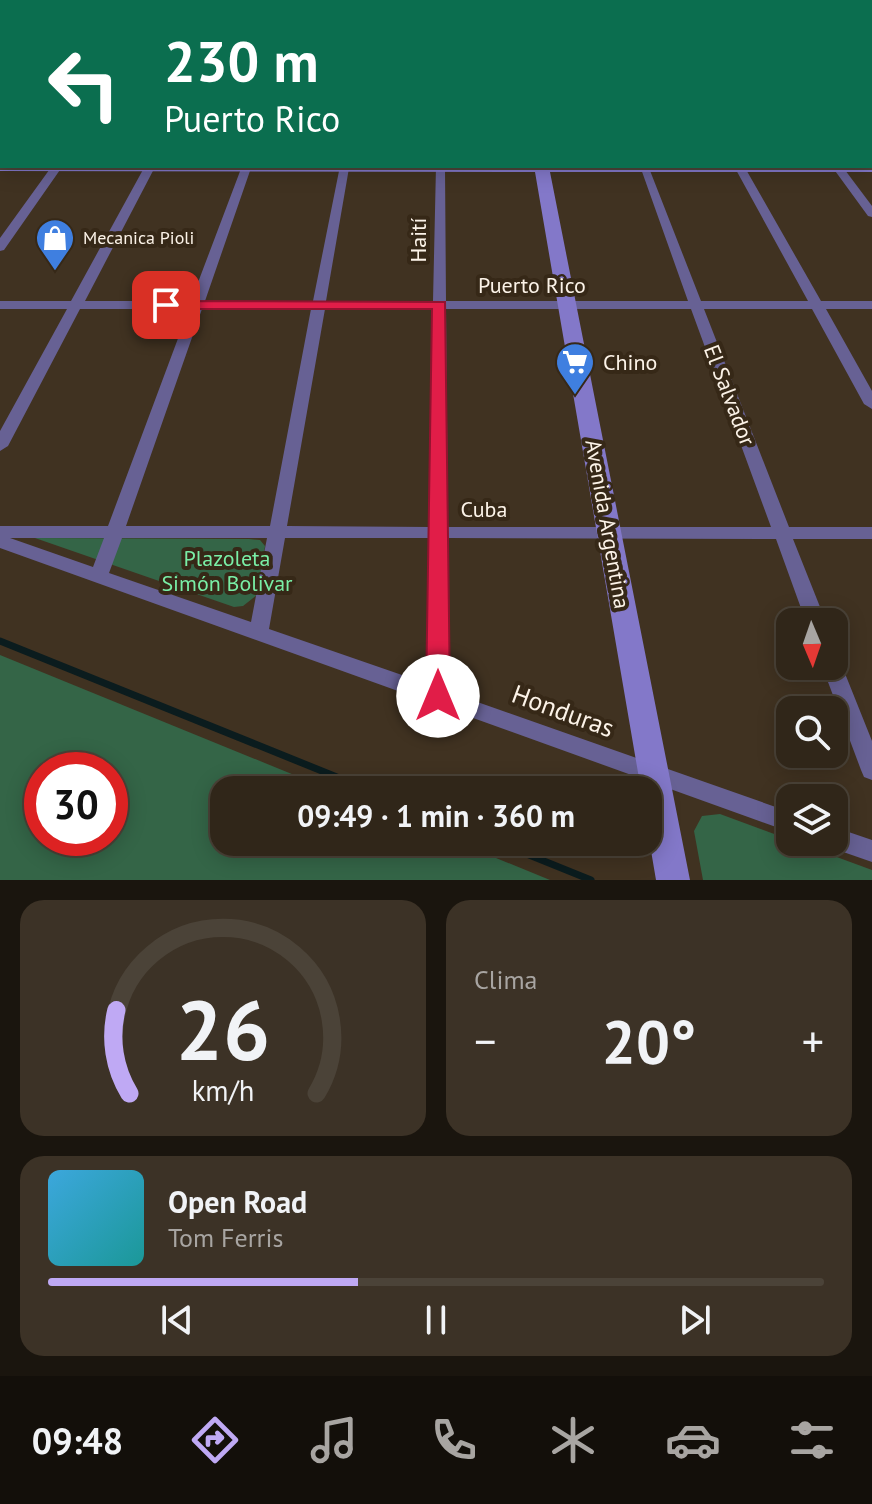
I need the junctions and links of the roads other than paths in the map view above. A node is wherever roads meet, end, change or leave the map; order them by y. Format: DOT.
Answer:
graph roads {
  1 [pos="56,168"];
  2 [pos="149,168"];
  3 [pos="246,168"];
  4 [pos="344,168"];
  5 [pos="440,168"];
  6 [pos="542,168"];
  7 [pos="644,168"];
  8 [pos="740,168"];
  9 [pos="838,168"];
  10 [pos="872,214"];
  11 [pos="0,247"];
  12 [pos="0,305"];
  13 [pos="76,305"];
  14 [pos="197,305"];
  15 [pos="319,305"];
  16 [pos="440,305"];
  17 [pos="568,305"];
  18 [pos="696,305"];
  19 [pos="817,305"];
  20 [pos="872,305"];
  21 [pos="872,404"];
  22 [pos="0,446"];
  23 [pos="0,532"];
  24 [pos="115,533"];
  25 [pos="277,533"];
  26 [pos="439,533"];
  27 [pos="611,533"];
  28 [pos="782,533"];
  29 [pos="872,533"];
  30 [pos="0,541"];
  31 [pos="99,576"];
  32 [pos="811,608"];
  33 [pos="259,632"];
  34 [pos="837,680"];
  35 [pos="438,696"];
  36 [pos="872,770"];
  37 [pos="651,772"];
  38 [pos="776,817"];
  39 [pos="848,843"];
  40 [pos="872,851"];
  41 [pos="673,880"];
  1 -- 11 [label="street"];
  2 -- 13 [label="street"];
  3 -- 4 [label="main road"];
  3 -- 14 [label="street"];
  4 -- 5 [label="main road"];
  4 -- 15 [label="street"];
  5 -- 6 [label="main road"];
  5 -- 16 [label="street, Haití"];
  6 -- 7 [label="main road"];
  6 -- 17 [label="main road, Avenida Argentina"];
  7 -- 8 [label="main road"];
  7 -- 18 [label="street, El Salvador"];
  8 -- 19 [label="street"];
  9 -- 10 [label="street"];
  12 -- 13 [label="street, Puerto Rico"];
  13 -- 14 [label="street, Puerto Rico"];
  13 -- 22 [label="street"];
  14 -- 15 [label="street, Puerto Rico"];
  14 -- 24 [label="street"];
  15 -- 16 [label="street, Puerto Rico"];
  15 -- 25 [label="street"];
  16 -- 17 [label="street, Puerto Rico"];
  16 -- 26 [label="street, Haití"];
  17 -- 18 [label="street, Puerto Rico"];
  17 -- 27 [label="main road, Avenida Argentina"];
  18 -- 19 [label="street, Puerto Rico"];
  18 -- 28 [label="street, El Salvador"];
  19 -- 20 [label="street, Puerto Rico"];
  19 -- 21 [label="street"];
  23 -- 24 [label="street, Cuba"];
  24 -- 25 [label="street, Cuba"];
  24 -- 31 [label="street"];
  25 -- 26 [label="street, Cuba"];
  25 -- 33 [label="street"];
  26 -- 27 [label="street, Cuba"];
  26 -- 35 [label="street, Haití"];
  27 -- 28 [label="street, Cuba"];
  27 -- 37 [label="main road, Avenida Argentina"];
  28 -- 29 [label="street, Cuba"];
  28 -- 32 [label="street, El Salvador"];
  30 -- 31 [label="street, Honduras"];
  31 -- 33 [label="street, Honduras"];
  33 -- 35 [label="street, Honduras"];
  34 -- 36 [label="street"];
  35 -- 37 [label="street, Honduras"];
  37 -- 38 [label="street, Honduras"];
  37 -- 41 [label="main road, Avenida Argentina"];
  39 -- 40 [label="street"];
}
